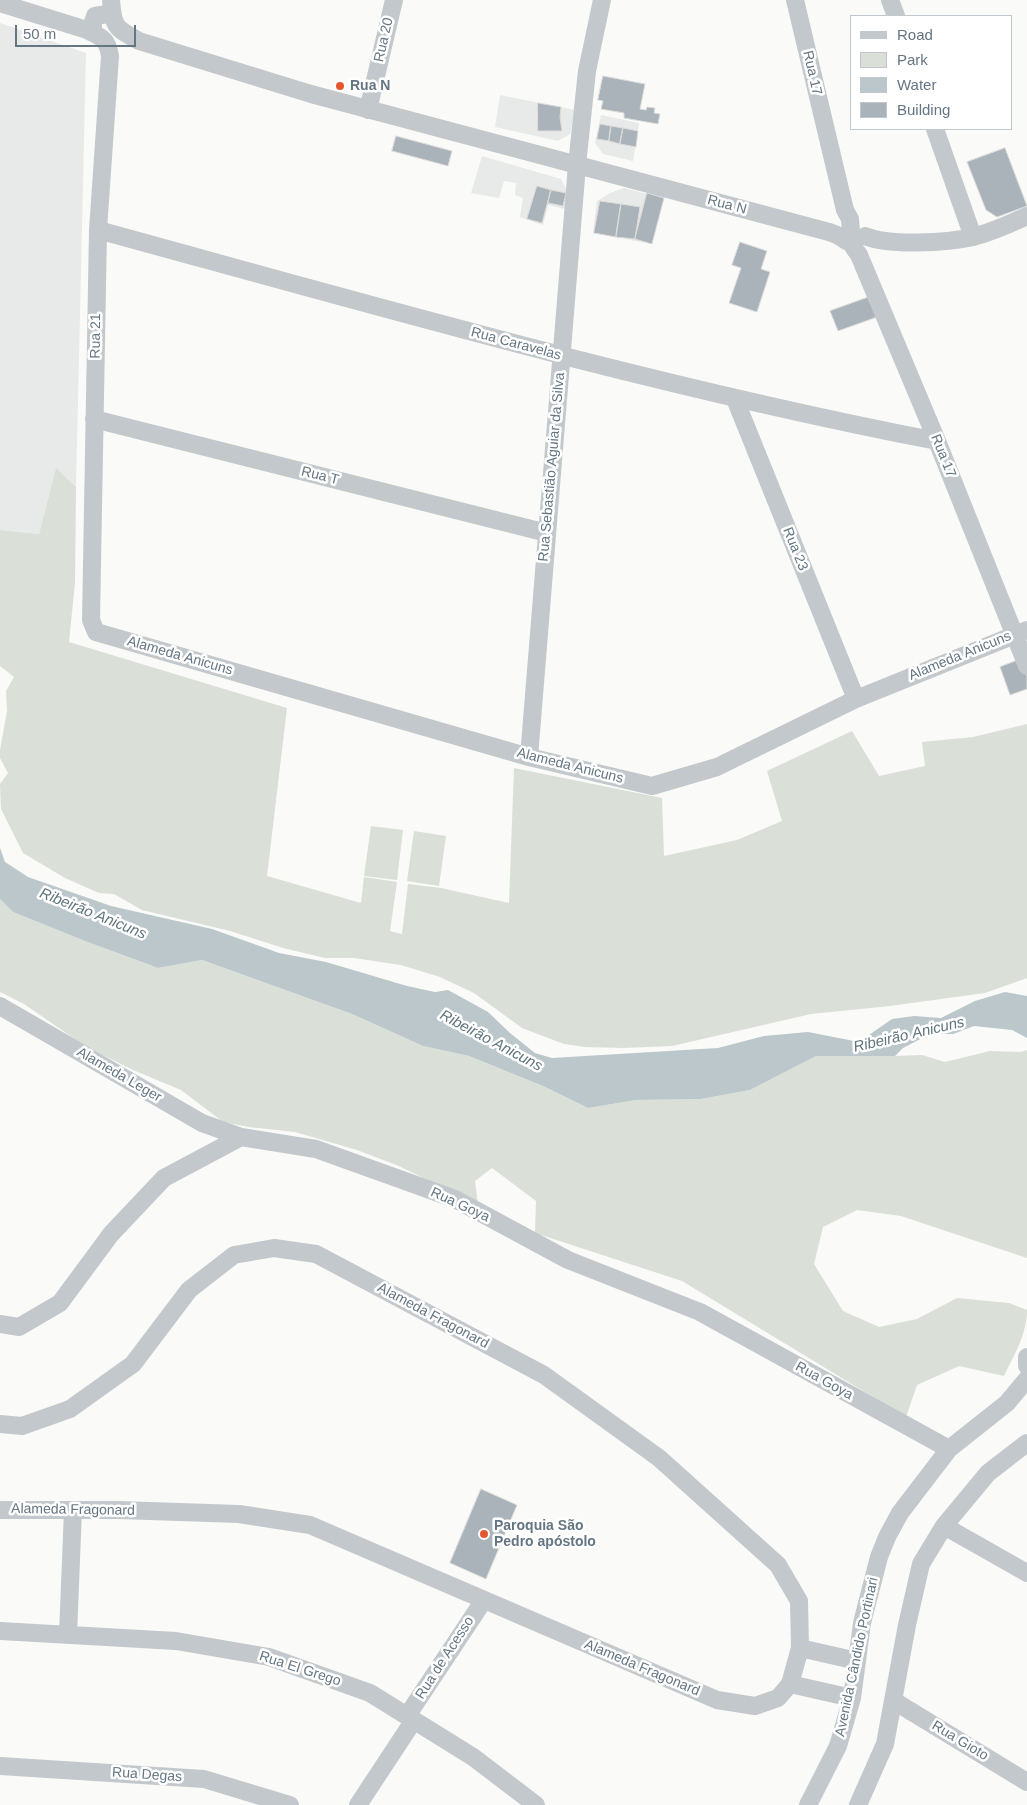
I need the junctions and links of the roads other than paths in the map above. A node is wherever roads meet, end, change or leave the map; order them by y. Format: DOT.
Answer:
graph roads {
  1 [pos="394,0"];
  2 [pos="602,0"];
  3 [pos="795,0"];
  4 [pos="890,0"];
  5 [pos="0,4"];
  6 [pos="896,15"];
  7 [pos="117,20"];
  8 [pos="102,41"];
  9 [pos="368,110"];
  10 [pos="935,130"];
  11 [pos="577,165"];
  12 [pos="1027,216"];
  13 [pos="98,230"];
  14 [pos="973,237"];
  15 [pos="856,239"];
  16 [pos="561,356"];
  17 [pos="735,399"];
  18 [pos="94,419"];
  19 [pos="937,441"];
  20 [pos="547,533"];
  21 [pos="96,632"];
  22 [pos="1021,632"];
  23 [pos="1027,666"];
  24 [pos="856,699"];
  25 [pos="529,757"];
  26 [pos="0,1006"];
  27 [pos="241,1137"];
  28 [pos="0,1324"];
  29 [pos="1027,1357"];
  30 [pos="1027,1366"];
  31 [pos="1027,1379"];
  32 [pos="0,1424"];
  33 [pos="1027,1443"];
  34 [pos="949,1449"];
  35 [pos="0,1510"];
  36 [pos="73,1510"];
  37 [pos="944,1526"];
  38 [pos="1027,1573"];
  39 [pos="484,1600"];
  40 [pos="0,1631"];
  41 [pos="68,1635"];
  42 [pos="800,1648"];
  43 [pos="856,1661"];
  44 [pos="790,1684"];
  45 [pos="852,1698"];
  46 [pos="894,1701"];
  47 [pos="411,1718"];
  48 [pos="0,1766"];
  49 [pos="1027,1782"];
  50 [pos="290,1805"];
  51 [pos="358,1805"];
  52 [pos="536,1805"];
  53 [pos="808,1805"];
  54 [pos="858,1805"];
  1 -- 9 [label="street, Rua 20"];
  2 -- 11 [label="street, Rua Sebastião Aguiar da Silva"];
  3 -- 15 [label="street, Rua 17"];
  4 -- 6 [label="street"];
  5 -- 8 [label="street"];
  7 -- 8 [label="street"];
  7 -- 8 [label="street"];
  7 -- 9 [label="street, Rua N"];
  8 -- 13 [label="street, Rua 21"];
  9 -- 11 [label="street, Rua N"];
  10 -- 14 [label="street"];
  11 -- 15 [label="street, Rua N"];
  11 -- 16 [label="street, Rua Sebastião Aguiar da Silva"];
  12 -- 14 [label="street, Rua N"];
  13 -- 16 [label="street, Rua Caravelas"];
  13 -- 18 [label="street, Rua 21"];
  14 -- 15 [label="street, Rua N"];
  15 -- 19 [label="street, Rua 17"];
  16 -- 17 [label="street, Rua Caravelas"];
  16 -- 20 [label="street, Rua Sebastião Aguiar da Silva"];
  17 -- 19 [label="street, Rua Caravelas"];
  17 -- 24 [label="street, Rua 23"];
  18 -- 20 [label="street, Rua T"];
  18 -- 21 [label="street, Rua 21"];
  19 -- 22 [label="street, Rua 17"];
  20 -- 25 [label="street, Rua Sebastião Aguiar da Silva"];
  21 -- 25 [label="street, Alameda Anicuns"];
  22 -- 23 [label="street, Rua 17"];
  22 -- 24 [label="street, Alameda Anicuns"];
  24 -- 25 [label="street, Alameda Anicuns"];
  26 -- 27 [label="street, Alameda Leger"];
  27 -- 28 [label="street"];
  27 -- 34 [label="street, Rua Goya"];
  29 -- 30 [label="street"];
  31 -- 34 [label="street, Avenida Cândido Portinari"];
  32 -- 42 [label="street, Alameda Fragonard"];
  33 -- 37 [label="street"];
  34 -- 43 [label="street, Avenida Cândido Portinari"];
  35 -- 36 [label="street, Alameda Fragonard"];
  36 -- 39 [label="street, Alameda Fragonard"];
  36 -- 41 [label="street"];
  37 -- 38 [label="street"];
  37 -- 46 [label="street"];
  39 -- 44 [label="street, Alameda Fragonard"];
  39 -- 47 [label="street, Rua de Acesso"];
  40 -- 41 [label="street, Rua El Grego"];
  41 -- 47 [label="street, Rua El Grego"];
  42 -- 43 [label="street"];
  42 -- 44 [label="street, Alameda Fragonard"];
  43 -- 45 [label="street, Avenida Cândido Portinari"];
  44 -- 45 [label="street"];
  45 -- 53 [label="street, Avenida Cândido Portinari"];
  46 -- 49 [label="street, Rua Gioto"];
  46 -- 54 [label="street"];
  47 -- 51 [label="street, Rua de Acesso"];
  47 -- 52 [label="street, Rua El Grego"];
  48 -- 50 [label="street, Rua Degas"];
}
